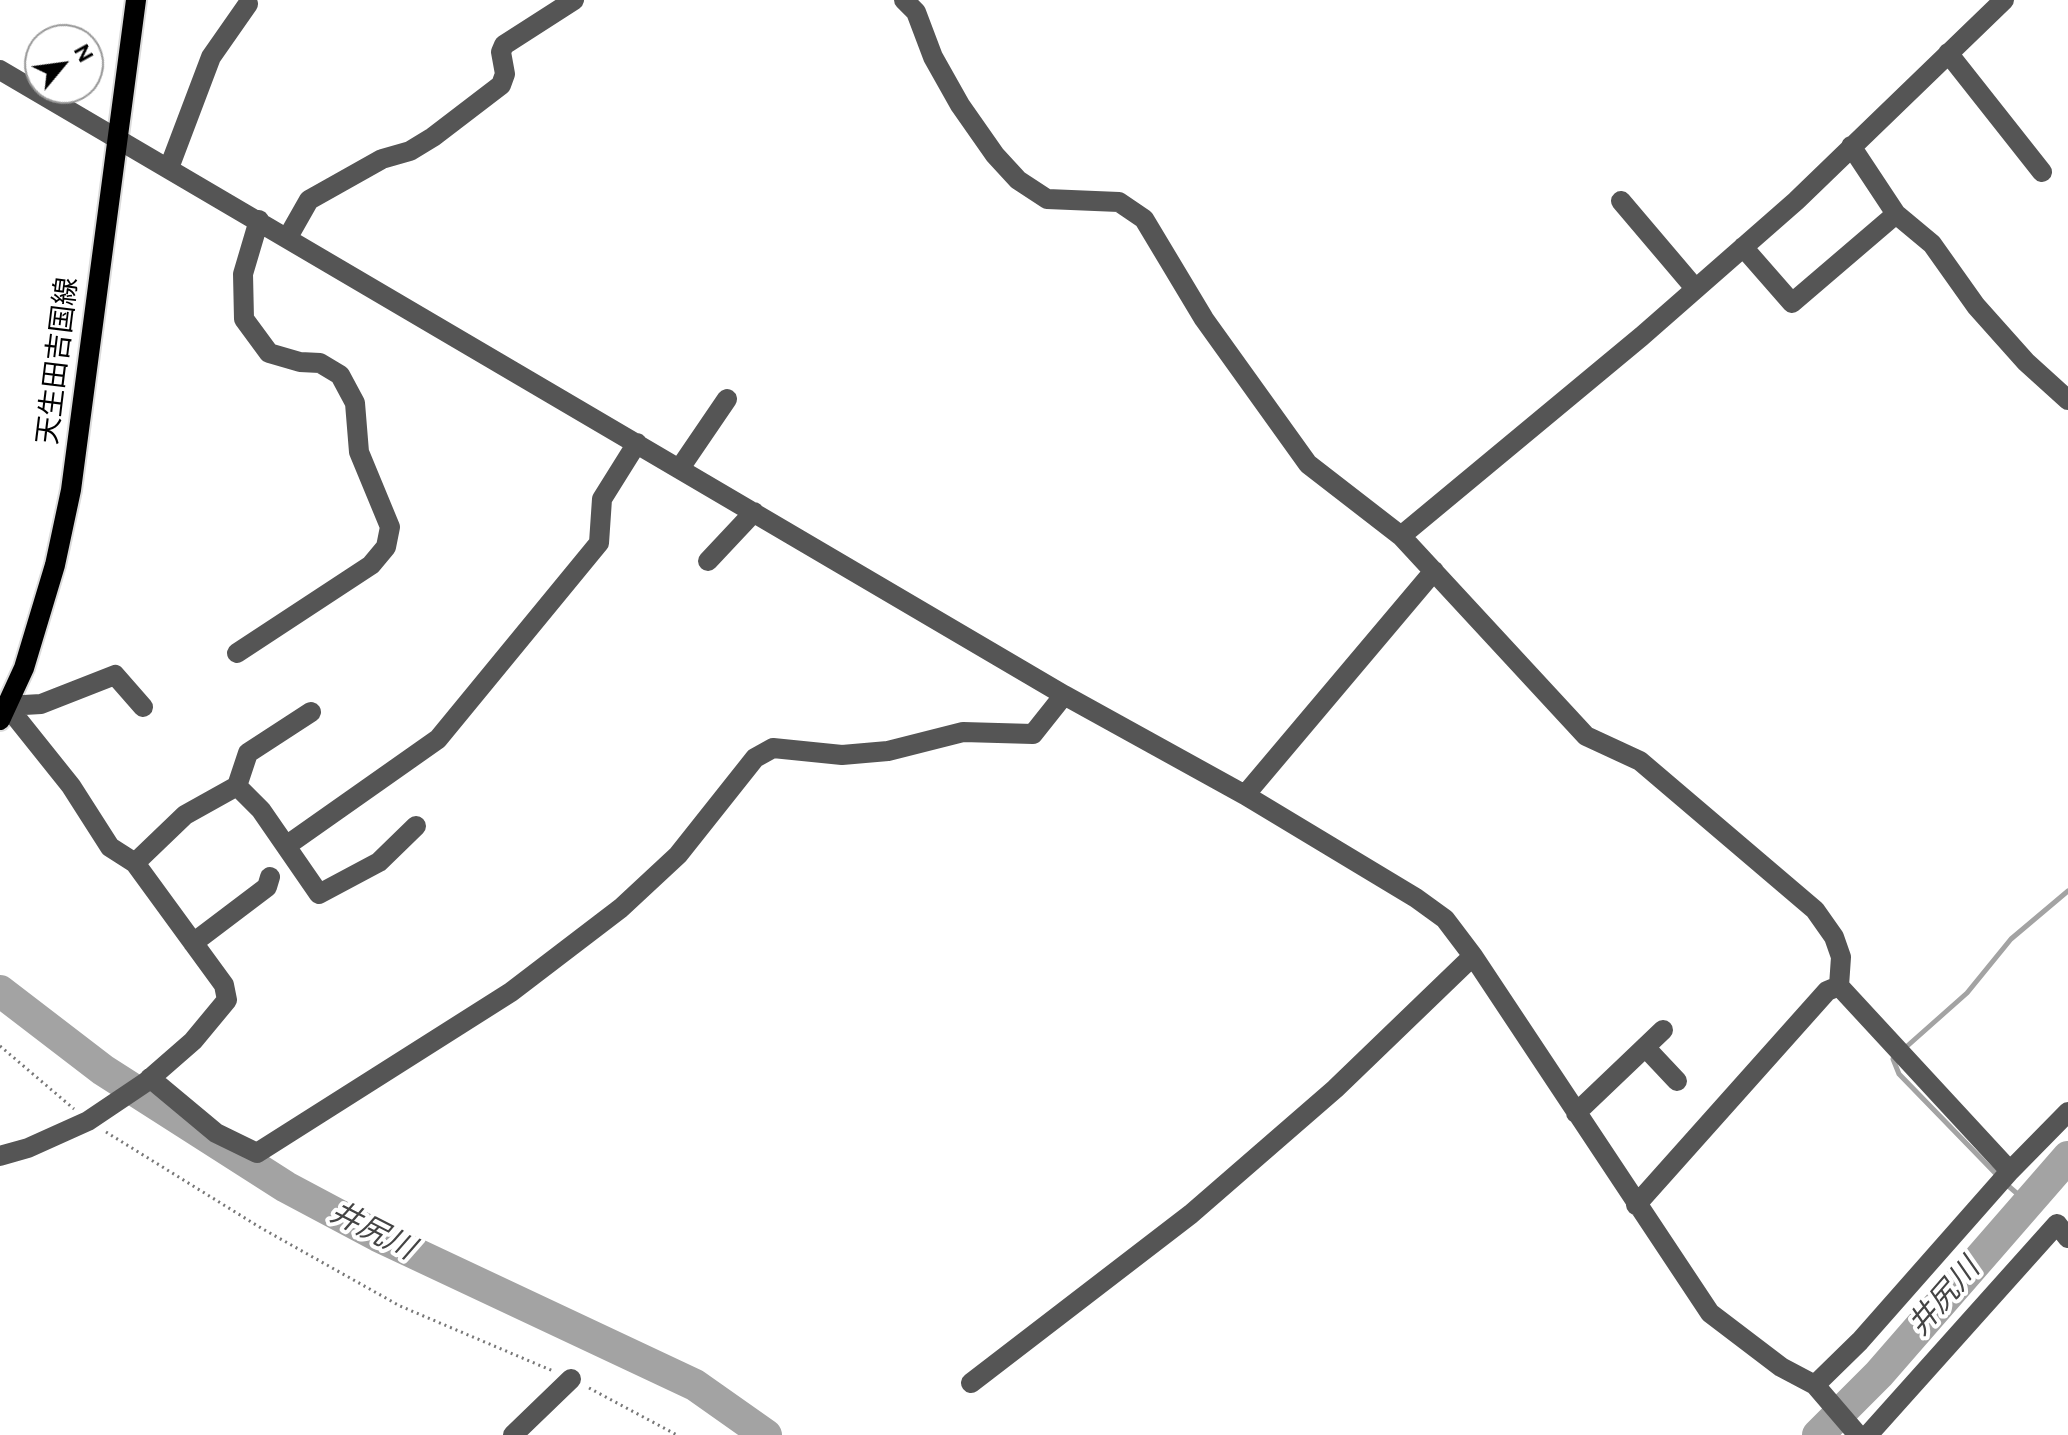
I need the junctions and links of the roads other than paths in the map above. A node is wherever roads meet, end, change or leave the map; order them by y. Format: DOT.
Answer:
graph roads {
  1 [pos="136,0"];
  2 [pos="574,0"];
  3 [pos="904,0"];
  4 [pos="2004,0"];
  5 [pos="248,4"];
  6 [pos="1948,53"];
  7 [pos="0,70"];
  8 [pos="120,139"];
  9 [pos="1851,146"];
  10 [pos="169,168"];
  11 [pos="2042,172"];
  12 [pos="1621,201"];
  13 [pos="1896,214"];
  14 [pos="259,220"];
  15 [pos="288,237"];
  16 [pos="1743,247"];
  17 [pos="1694,287"];
  18 [pos="727,399"];
  19 [pos="2068,400"];
  20 [pos="637,443"];
  21 [pos="680,468"];
  22 [pos="754,512"];
  23 [pos="1401,536"];
  24 [pos="708,561"];
  25 [pos="1434,571"];
  26 [pos="237,653"];
  27 [pos="1064,695"];
  28 [pos="143,707"];
  29 [pos="311,712"];
  30 [pos="4,713"];
  31 [pos="237,786"];
  32 [pos="1245,795"];
  33 [pos="416,826"];
  34 [pos="286,846"];
  35 [pos="135,863"];
  36 [pos="270,877"];
  37 [pos="193,943"];
  38 [pos="1473,956"];
  39 [pos="1839,986"];
  40 [pos="1663,1030"];
  41 [pos="1645,1047"];
  42 [pos="148,1080"];
  43 [pos="1677,1081"];
  44 [pos="2068,1112"];
  45 [pos="1576,1113"];
  46 [pos="0,1156"];
  47 [pos="2010,1171"];
  48 [pos="1636,1205"];
  49 [pos="2068,1238"];
  50 [pos="571,1379"];
  51 [pos="971,1383"];
  52 [pos="1819,1389"];
  53 [pos="513,1435"];
  54 [pos="1858,1435"];
  55 [pos="1868,1435"];
  1 -- 8 [label="main road, 天生田吉国線"];
  2 -- 15 [label="street"];
  3 -- 23 [label="street"];
  4 -- 6 [label="street"];
  5 -- 10 [label="street"];
  6 -- 9 [label="street"];
  6 -- 11 [label="street"];
  7 -- 8 [label="street"];
  8 -- 10 [label="street"];
  8 -- 30 [label="main road, 天生田吉国線"];
  9 -- 13 [label="street"];
  9 -- 16 [label="street"];
  10 -- 14 [label="street"];
  12 -- 17 [label="street"];
  13 -- 16 [label="street"];
  13 -- 19 [label="street"];
  14 -- 15 [label="street"];
  14 -- 26 [label="street"];
  15 -- 20 [label="street"];
  16 -- 17 [label="street"];
  17 -- 23 [label="street"];
  18 -- 21 [label="street"];
  20 -- 21 [label="street"];
  20 -- 34 [label="street"];
  21 -- 22 [label="street"];
  22 -- 24 [label="street"];
  22 -- 27 [label="street"];
  23 -- 25 [label="street"];
  25 -- 32 [label="street"];
  25 -- 39 [label="street"];
  27 -- 32 [label="street"];
  27 -- 42 [label="street"];
  28 -- 30 [label="street"];
  29 -- 31 [label="street"];
  30 -- 35 [label="street"];
  31 -- 34 [label="street"];
  31 -- 35 [label="street"];
  32 -- 38 [label="street"];
  33 -- 34 [label="street"];
  35 -- 37 [label="street"];
  36 -- 37 [label="street"];
  37 -- 42 [label="street"];
  38 -- 45 [label="street"];
  38 -- 51 [label="street"];
  39 -- 47 [label="street"];
  39 -- 48 [label="street"];
  40 -- 41 [label="street"];
  41 -- 43 [label="street"];
  41 -- 45 [label="street"];
  42 -- 46 [label="street"];
  44 -- 47 [label="street"];
  45 -- 48 [label="street"];
  47 -- 52 [label="street"];
  48 -- 52 [label="street"];
  49 -- 55 [label="street"];
  50 -- 53 [label="street"];
  52 -- 54 [label="street"];
}
